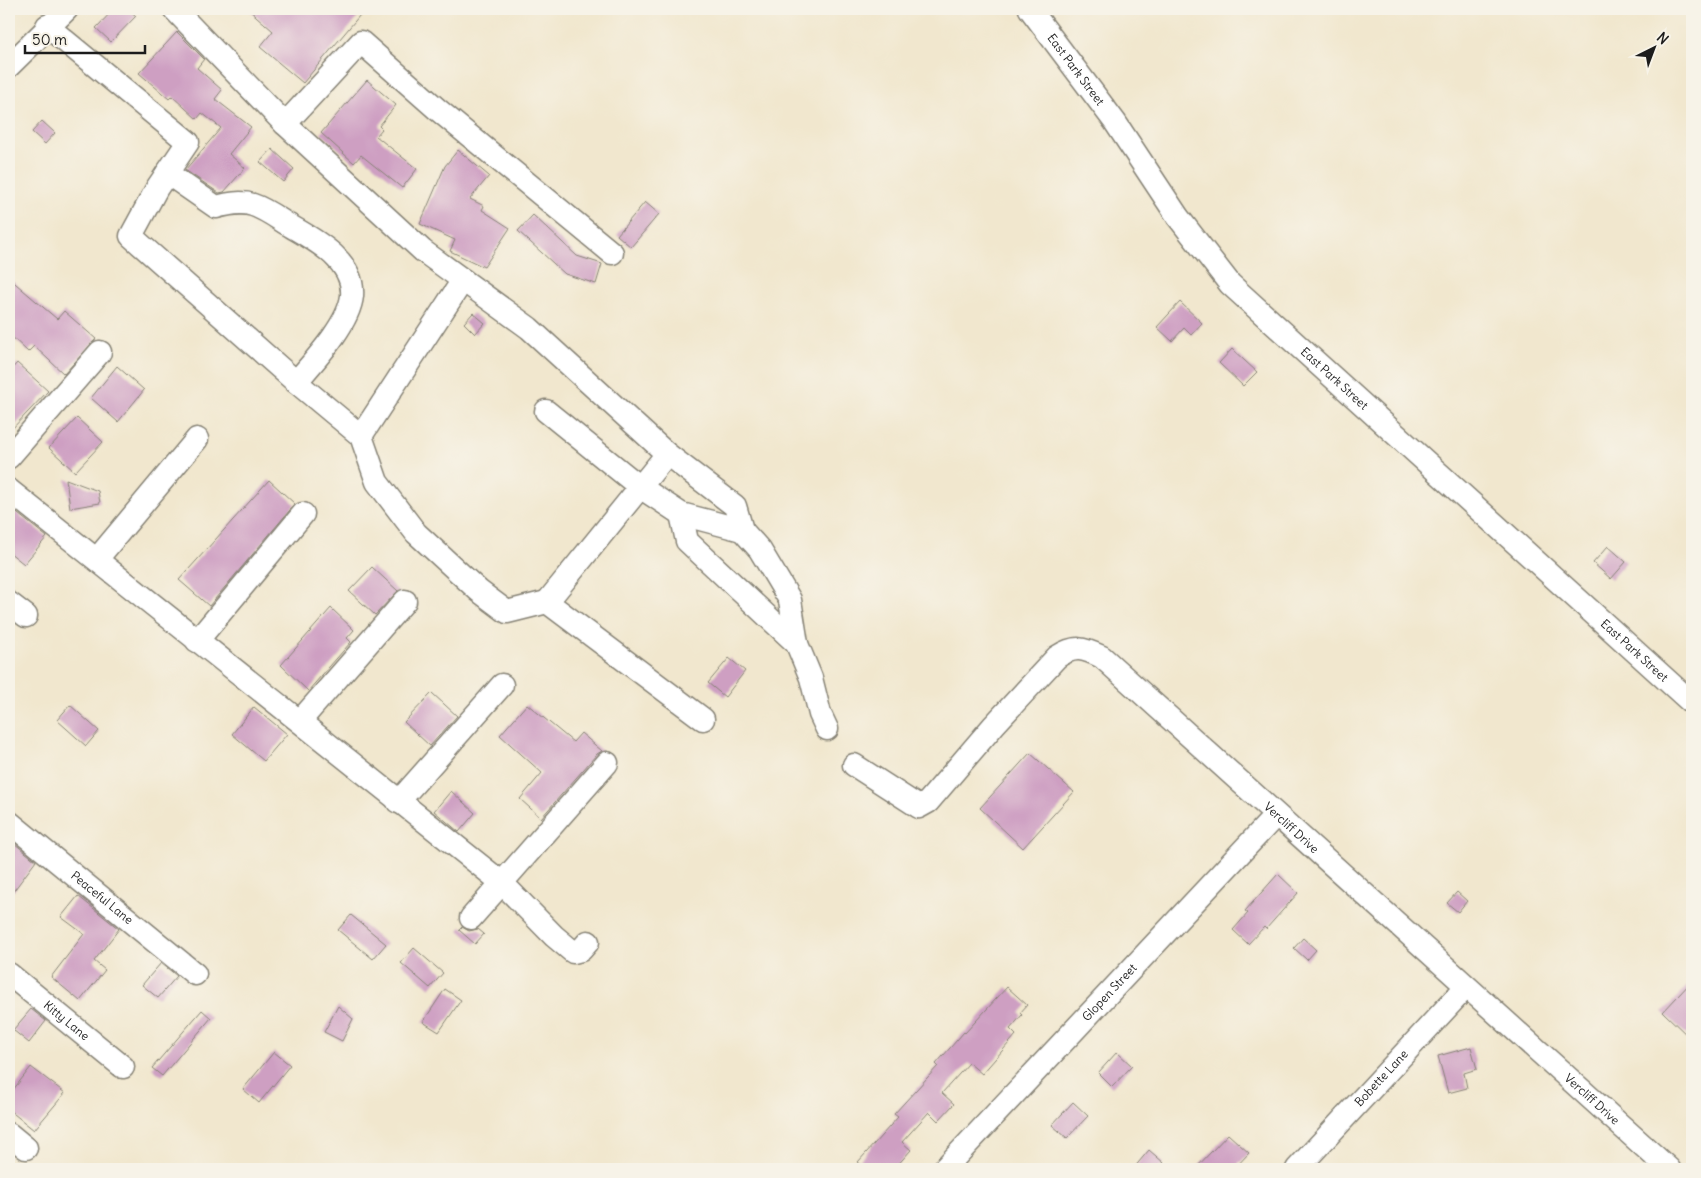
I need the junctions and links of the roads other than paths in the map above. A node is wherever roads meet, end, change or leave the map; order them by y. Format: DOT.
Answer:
graph roads {
  1 [pos="67,9"];
  2 [pos="174,9"];
  3 [pos="1030,9"];
  4 [pos="47,26"];
  5 [pos="9,66"];
  6 [pos="285,124"];
  7 [pos="167,173"];
  8 [pos="612,253"];
  9 [pos="463,280"];
  10 [pos="100,352"];
  11 [pos="296,382"];
  12 [pos="546,411"];
  13 [pos="361,436"];
  14 [pos="197,439"];
  15 [pos="668,454"];
  16 [pos="9,457"];
  17 [pos="640,487"];
  18 [pos="9,490"];
  19 [pos="303,514"];
  20 [pos="681,514"];
  21 [pos="742,530"];
  22 [pos="97,559"];
  23 [pos="405,601"];
  24 [pos="547,602"];
  25 [pos="197,641"];
  26 [pos="798,644"];
  27 [pos="502,685"];
  28 [pos="1692,703"];
  29 [pos="703,719"];
  30 [pos="300,721"];
  31 [pos="827,729"];
  32 [pos="607,763"];
  33 [pos="854,765"];
  34 [pos="398,802"];
  35 [pos="1276,814"];
  36 [pos="9,822"];
  37 [pos="501,882"];
  38 [pos="471,918"];
  39 [pos="588,942"];
  40 [pos="9,974"];
  41 [pos="195,974"];
  42 [pos="1466,988"];
  43 [pos="123,1067"];
  44 [pos="9,1134"];
  45 [pos="26,1148"];
  46 [pos="944,1169"];
  47 [pos="1297,1169"];
  48 [pos="1669,1169"];
  1 -- 4 [label="street"];
  2 -- 6 [label="street"];
  3 -- 28 [label="street, East Park Street"];
  4 -- 5 [label="street"];
  4 -- 7 [label="street"];
  6 -- 8 [label="street"];
  6 -- 9 [label="street"];
  7 -- 11 [label="street"];
  7 -- 11 [label="street"];
  9 -- 13 [label="street"];
  9 -- 15 [label="street"];
  10 -- 16 [label="street"];
  11 -- 13 [label="street"];
  12 -- 17 [label="street"];
  13 -- 24 [label="street"];
  14 -- 22 [label="street"];
  15 -- 17 [label="street"];
  15 -- 21 [label="street"];
  17 -- 20 [label="street"];
  17 -- 24 [label="street"];
  18 -- 22 [label="street"];
  19 -- 25 [label="street"];
  20 -- 21 [label="street"];
  20 -- 26 [label="street"];
  21 -- 26 [label="street"];
  22 -- 25 [label="street"];
  23 -- 30 [label="street"];
  24 -- 29 [label="street"];
  25 -- 30 [label="street"];
  26 -- 31 [label="street"];
  27 -- 34 [label="street"];
  30 -- 34 [label="street"];
  32 -- 37 [label="street"];
  33 -- 35 [label="street, Vercliff Drive"];
  34 -- 37 [label="street"];
  35 -- 42 [label="street, Vercliff Drive"];
  35 -- 46 [label="street, Glopen Street"];
  36 -- 41 [label="street, Peaceful Lane"];
  37 -- 38 [label="street"];
  37 -- 39 [label="street"];
  40 -- 43 [label="street, Kitty Lane"];
  42 -- 47 [label="street, Bobette Lane"];
  42 -- 48 [label="street, Vercliff Drive"];
  44 -- 45 [label="street"];
}
